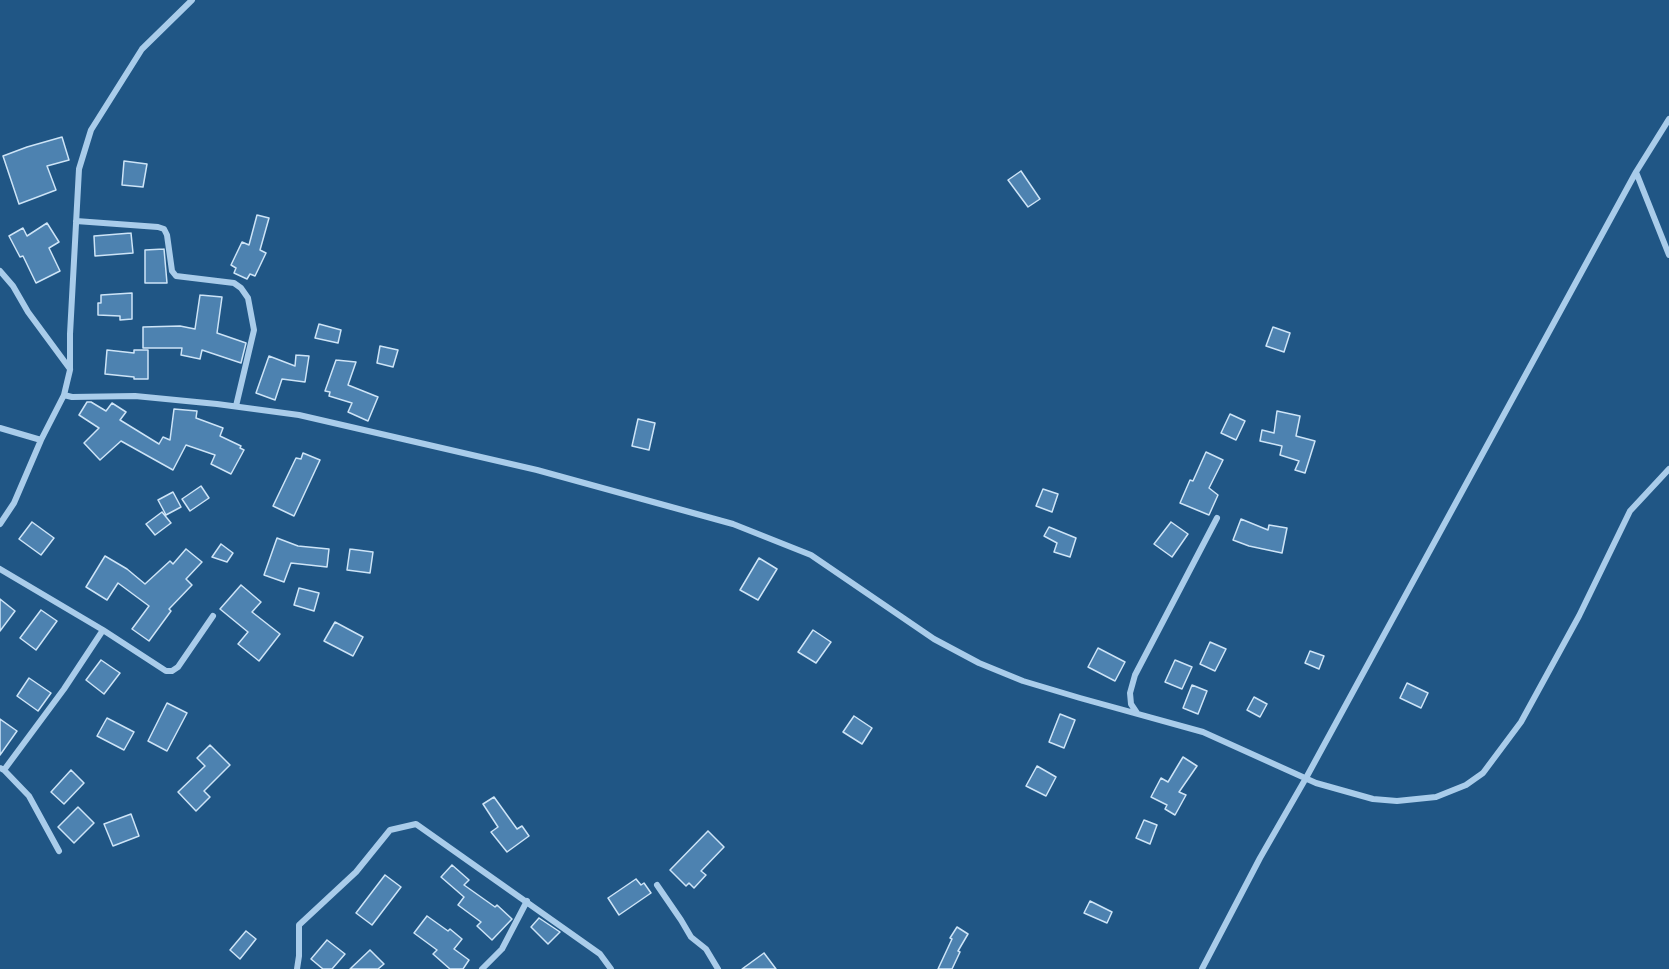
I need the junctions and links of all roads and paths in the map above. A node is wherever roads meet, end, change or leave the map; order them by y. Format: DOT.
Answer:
graph roads {
  1 [pos="192,0"];
  2 [pos="1669,119"];
  3 [pos="1636,172"];
  4 [pos="76,221"];
  5 [pos="1669,255"];
  6 [pos="0,271"];
  7 [pos="70,370"];
  8 [pos="64,395"];
  9 [pos="236,406"];
  10 [pos="0,428"];
  11 [pos="41,440"];
  12 [pos="1669,469"];
  13 [pos="1217,518"];
  14 [pos="0,524"];
  15 [pos="0,569"];
  16 [pos="213,616"];
  17 [pos="103,630"];
  18 [pos="1137,713"];
  19 [pos="2,769"];
  20 [pos="1306,778"];
  21 [pos="59,851"];
  22 [pos="657,885"];
  23 [pos="527,901"];
  24 [pos="297,969"];
  25 [pos="482,969"];
  26 [pos="610,969"];
  27 [pos="718,969"];
  28 [pos="1202,969"];
  1 -- 4 [label="street"];
  2 -- 3 [label="street"];
  3 -- 5 [label="street"];
  3 -- 20 [label="street"];
  4 -- 7 [label="street"];
  4 -- 9 [label="street"];
  6 -- 7 [label="street"];
  7 -- 8 [label="street"];
  8 -- 9 [label="street"];
  8 -- 11 [label="street"];
  9 -- 18 [label="street"];
  10 -- 11 [label="street"];
  11 -- 14 [label="street"];
  12 -- 20 [label="street"];
  13 -- 18 [label="street"];
  15 -- 17 [label="street"];
  16 -- 17 [label="street"];
  17 -- 19 [label="street"];
  18 -- 20 [label="street"];
  19 -- 21 [label="street"];
  20 -- 28 [label="street"];
  22 -- 27 [label="street"];
  23 -- 24 [label="street"];
  23 -- 25 [label="street"];
  23 -- 26 [label="street"];
}
